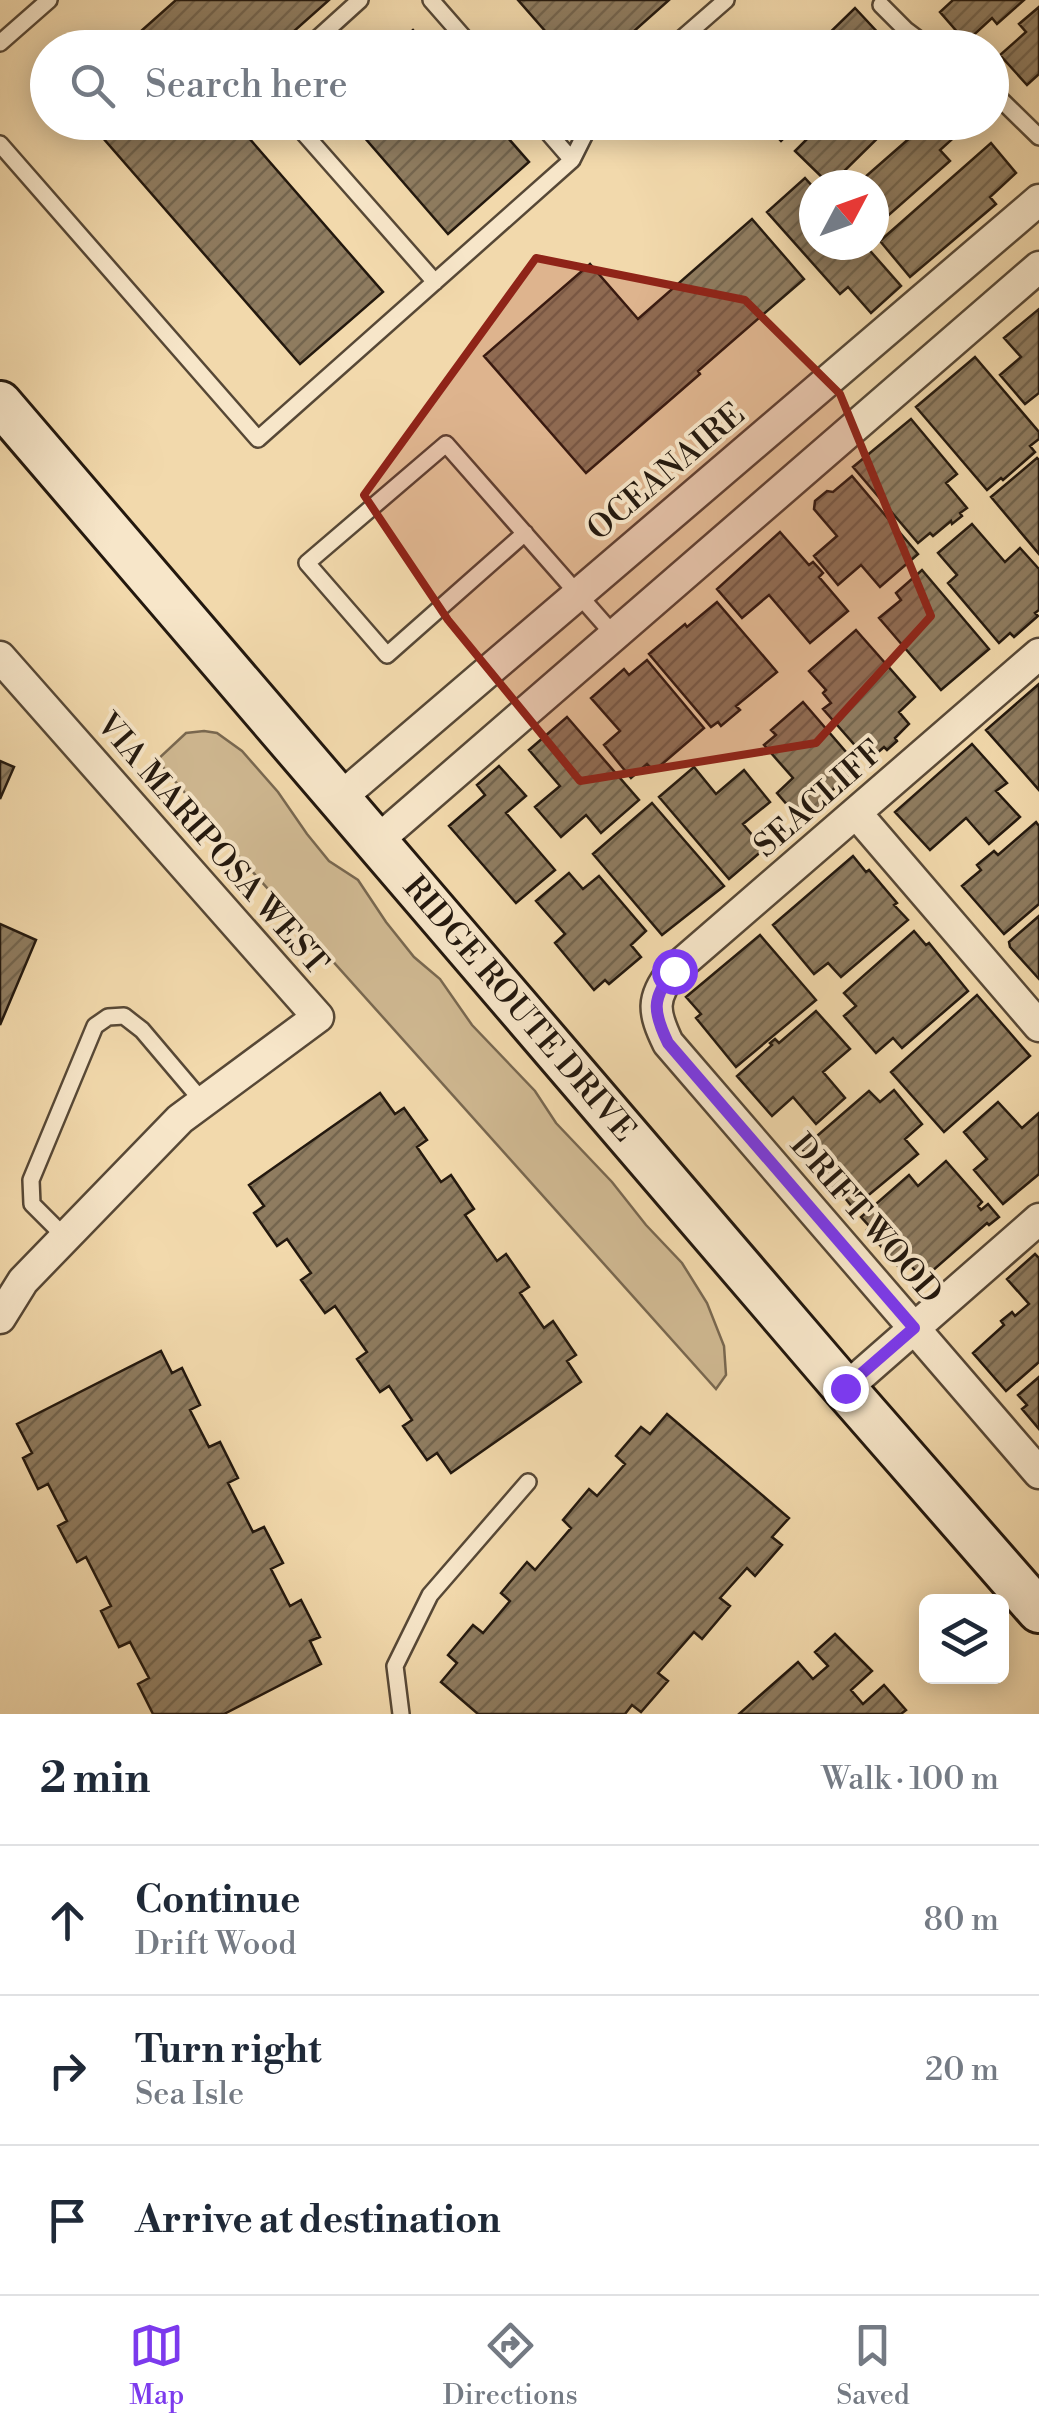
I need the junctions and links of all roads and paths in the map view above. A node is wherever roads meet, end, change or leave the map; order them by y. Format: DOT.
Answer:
graph roads {
  1 [pos="49,0"];
  2 [pos="360,0"];
  3 [pos="431,0"];
  4 [pos="726,0"];
  5 [pos="881,6"];
  6 [pos="327,30"];
  7 [pos="457,30"];
  8 [pos="691,30"];
  9 [pos="906,30"];
  10 [pos="0,42"];
  11 [pos="1009,108"];
  12 [pos="1039,137"];
  13 [pos="310,140"];
  14 [pos="555,140"];
  15 [pos="582,140"];
  16 [pos="0,144"];
  17 [pos="572,160"];
  18 [pos="1039,200"];
  19 [pos="1039,267"];
  20 [pos="435,282"];
  21 [pos="0,403"];
  22 [pos="525,533"];
  23 [pos="578,594"];
  24 [pos="614,636"];
  25 [pos="1039,654"];
  26 [pos="0,657"];
  27 [pos="340,798"];
  28 [pos="856,813"];
  29 [pos="377,842"];
  30 [pos="655,1003"];
  31 [pos="1039,1026"];
  32 [pos="203,1102"];
  33 [pos="1039,1219"];
  34 [pos="66,1238"];
  35 [pos="0,1318"];
  36 [pos="914,1328"];
  37 [pos="845,1388"];
  38 [pos="1039,1474"];
  39 [pos="528,1482"];
  40 [pos="1039,1611"];
  41 [pos="400,1714"];
  1 -- 10 [label="lane"];
  2 -- 6 [label="lane"];
  3 -- 7 [label="lane"];
  4 -- 8 [label="lane"];
  5 -- 9 [label="lane"];
  11 -- 12 [label="lane"];
  13 -- 20 [label="lane"];
  14 -- 17 [label="lane"];
  15 -- 17 [label="lane"];
  16 -- 20 [label="lane"];
  17 -- 20 [label="lane"];
  18 -- 23 [label="street, OCEANAIRE"];
  19 -- 24 [label="street"];
  21 -- 27 [label="main road, RIDGE ROUTE DRIVE"];
  22 -- 22 [label="lane"];
  22 -- 23 [label="lane"];
  23 -- 24 [label="lane"];
  23 -- 27 [label="street, OCEANAIRE"];
  24 -- 29 [label="street"];
  25 -- 28 [label="street, SEACLIFF"];
  26 -- 32 [label="street, VIA MARIPOSA WEST"];
  27 -- 29 [label="main road, RIDGE ROUTE DRIVE"];
  28 -- 30 [label="street, SEACLIFF"];
  28 -- 31 [label="street"];
  29 -- 37 [label="main road, RIDGE ROUTE DRIVE"];
  30 -- 36 [label="street, DRIFT WOOD"];
  32 -- 34 [label="street, VIA MARIPOSA WEST"];
  32 -- 34 [label="lane"];
  33 -- 36 [label="street"];
  34 -- 35 [label="street, VIA MARIPOSA WEST"];
  36 -- 37 [label="street"];
  36 -- 38 [label="street, DRIFT WOOD"];
  37 -- 40 [label="main road, RIDGE ROUTE DRIVE"];
  39 -- 41 [label="lane"];
}
